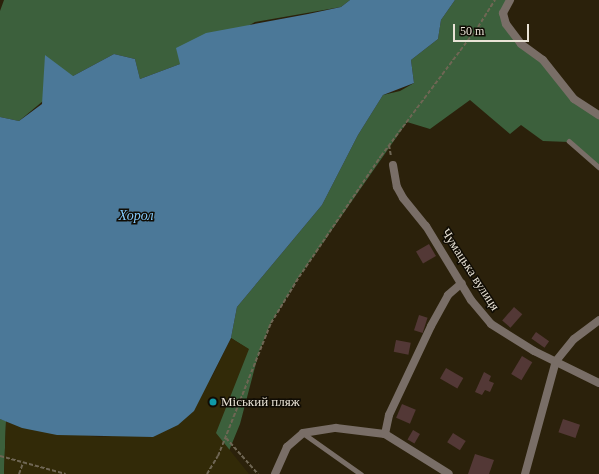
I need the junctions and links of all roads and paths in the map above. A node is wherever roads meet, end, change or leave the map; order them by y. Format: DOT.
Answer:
graph roads {
  1 [pos="495,0"];
  2 [pos="510,0"];
  3 [pos="599,115"];
  4 [pos="569,142"];
  5 [pos="389,145"];
  6 [pos="393,165"];
  7 [pos="599,167"];
  8 [pos="462,283"];
  9 [pos="599,320"];
  10 [pos="556,361"];
  11 [pos="599,383"];
  12 [pos="303,433"];
  13 [pos="385,434"];
  14 [pos="226,438"];
  15 [pos="0,456"];
  16 [pos="24,463"];
  17 [pos="19,474"];
  18 [pos="66,474"];
  19 [pos="207,474"];
  20 [pos="258,474"];
  21 [pos="275,474"];
  22 [pos="361,474"];
  23 [pos="449,474"];
  24 [pos="525,474"];
  1 -- 5 [label="path"];
  2 -- 3 [label="street"];
  4 -- 7 [label="lane"];
  5 -- 6 [label="path"];
  5 -- 14 [label="path"];
  6 -- 8 [label="street, Чумацька вулиця"];
  8 -- 10 [label="street, Чумацька вулиця"];
  8 -- 13 [label="street"];
  9 -- 10 [label="street"];
  10 -- 11 [label="street, Чумацька вулиця"];
  10 -- 24 [label="street"];
  12 -- 13 [label="street"];
  12 -- 21 [label="street"];
  12 -- 22 [label="lane"];
  13 -- 23 [label="street"];
  14 -- 19 [label="path"];
  14 -- 20 [label="path"];
  15 -- 16 [label="path"];
  16 -- 17 [label="path"];
  16 -- 18 [label="path"];
}
